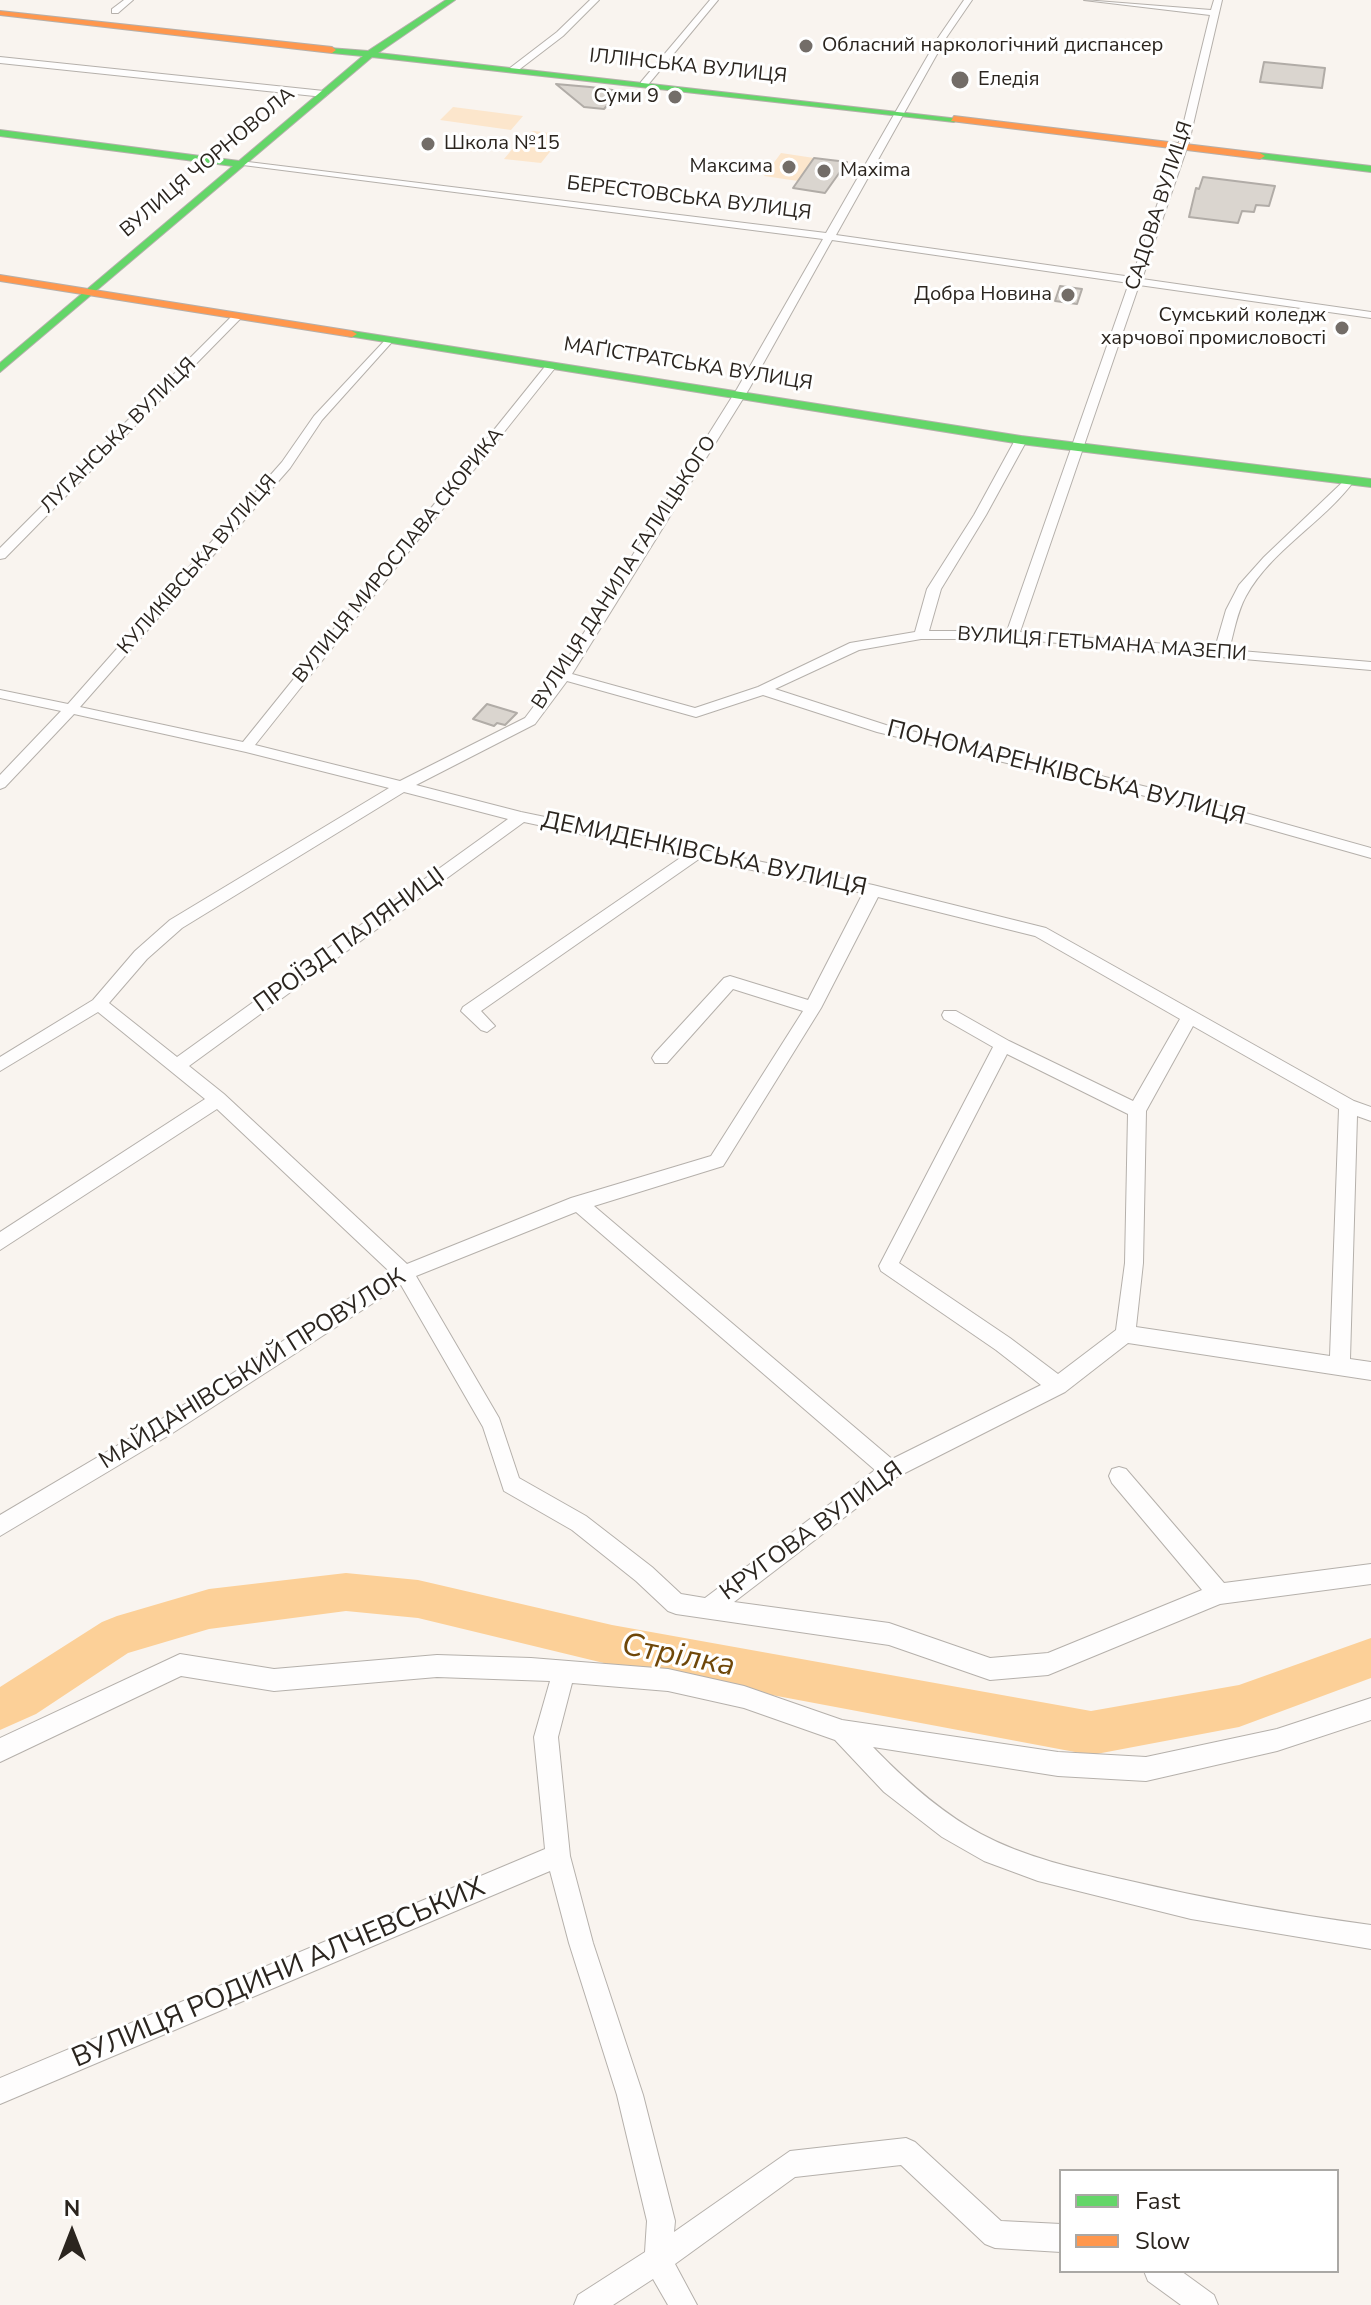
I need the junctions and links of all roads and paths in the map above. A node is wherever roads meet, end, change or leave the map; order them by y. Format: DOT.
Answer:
graph roads {
  1 [pos="129,0"];
  2 [pos="451,0"];
  3 [pos="595,0"];
  4 [pos="714,0"];
  5 [pos="968,0"];
  6 [pos="1088,0"];
  7 [pos="1218,0"];
  8 [pos="115,11"];
  9 [pos="0,13"];
  10 [pos="1213,13"];
  11 [pos="370,54"];
  12 [pos="0,60"];
  13 [pos="513,70"];
  14 [pos="644,84"];
  15 [pos="324,94"];
  16 [pos="900,112"];
  17 [pos="0,133"];
  18 [pos="1183,146"];
  19 [pos="240,164"];
  20 [pos="1371,169"];
  21 [pos="830,237"];
  22 [pos="0,278"];
  23 [pos="1135,282"];
  24 [pos="89,293"];
  25 [pos="1371,315"];
  26 [pos="238,316"];
  27 [pos="388,340"];
  28 [pos="551,366"];
  29 [pos="0,369"];
  30 [pos="740,394"];
  31 [pos="1021,440"];
  32 [pos="1078,447"];
  33 [pos="1348,481"];
  34 [pos="1371,483"];
  35 [pos="0,555"];
  36 [pos="921,635"];
  37 [pos="1012,635"];
  38 [pos="1221,652"];
  39 [pos="1371,666"];
  40 [pos="564,676"];
  41 [pos="763,690"];
  42 [pos="0,694"];
  43 [pos="71,709"];
  44 [pos="246,747"];
  45 [pos="0,784"];
  46 [pos="405,785"];
  47 [pos="521,817"];
  48 [pos="1371,853"];
  49 [pos="696,854"];
  50 [pos="873,890"];
  51 [pos="99,1004"];
  52 [pos="813,1008"];
  53 [pos="950,1015"];
  54 [pos="1189,1018"];
  55 [pos="487,1026"];
  56 [pos="1003,1045"];
  57 [pos="661,1058"];
  58 [pos="0,1065"];
  59 [pos="178,1065"];
  60 [pos="218,1099"];
  61 [pos="1348,1106"];
  62 [pos="1137,1111"];
  63 [pos="1371,1114"];
  64 [pos="578,1203"];
  65 [pos="0,1242"];
  66 [pos="404,1273"];
  67 [pos="1125,1334"];
  68 [pos="1340,1365"];
  69 [pos="1371,1371"];
  70 [pos="1058,1386"];
  71 [pos="890,1470"];
  72 [pos="1119,1476"];
  73 [pos="0,1526"];
  74 [pos="1371,1574"];
  75 [pos="1219,1594"];
  76 [pos="710,1607"];
  77 [pos="563,1673"];
  78 [pos="1371,1709"];
  79 [pos="842,1731"];
  80 [pos="0,1750"];
  81 [pos="558,1856"];
  82 [pos="1371,1937"];
  83 [pos="0,2091"];
  84 [pos="1059,2238"];
  85 [pos="658,2260"];
  86 [pos="1161,2273"];
  87 [pos="588,2305"];
  88 [pos="683,2305"];
  89 [pos="1204,2305"];
  1 -- 8 [label="street"];
  2 -- 11 [label="main road, ВУЛИЦЯ ЧОРНОВОЛА"];
  3 -- 13 [label="street"];
  4 -- 14 [label="street"];
  5 -- 16 [label="street, ВУЛИЦЯ ДАНИЛА ГАЛИЦЬКОГО"];
  6 -- 10 [label="street"];
  7 -- 10 [label="street, САДОВА ВУЛИЦЯ"];
  9 -- 11 [label="main road, ІЛЛІНСЬКА ВУЛИЦЯ"];
  10 -- 18 [label="street, САДОВА ВУЛИЦЯ"];
  11 -- 13 [label="main road, ІЛЛІНСЬКА ВУЛИЦЯ"];
  11 -- 15 [label="main road, ВУЛИЦЯ ЧОРНОВОЛА"];
  12 -- 15 [label="street"];
  13 -- 14 [label="main road, ІЛЛІНСЬКА ВУЛИЦЯ"];
  14 -- 16 [label="main road, ІЛЛІНСЬКА ВУЛИЦЯ"];
  15 -- 19 [label="main road, ВУЛИЦЯ ЧОРНОВОЛА"];
  16 -- 18 [label="main road, ІЛЛІНСЬКА ВУЛИЦЯ"];
  16 -- 21 [label="street, ВУЛИЦЯ ДАНИЛА ГАЛИЦЬКОГО"];
  17 -- 19 [label="main road, БЕРЕСТОВСЬКА ВУЛИЦЯ"];
  18 -- 20 [label="main road, ІЛЛІНСЬКА ВУЛИЦЯ"];
  18 -- 23 [label="street, САДОВА ВУЛИЦЯ"];
  19 -- 21 [label="street, БЕРЕСТОВСЬКА ВУЛИЦЯ"];
  19 -- 24 [label="main road, ВУЛИЦЯ ЧОРНОВОЛА"];
  21 -- 23 [label="street, БЕРЕСТОВСЬКА ВУЛИЦЯ"];
  21 -- 30 [label="street, ВУЛИЦЯ ДАНИЛА ГАЛИЦЬКОГО"];
  22 -- 24 [label="main road, МАҐІСТРАТСЬКА ВУЛИЦЯ"];
  23 -- 25 [label="street, БЕРЕСТОВСЬКА ВУЛИЦЯ"];
  23 -- 32 [label="street, САДОВА ВУЛИЦЯ"];
  24 -- 26 [label="main road, МАҐІСТРАТСЬКА ВУЛИЦЯ"];
  24 -- 29 [label="main road, ВУЛИЦЯ ЧОРНОВОЛА"];
  26 -- 27 [label="main road, МАҐІСТРАТСЬКА ВУЛИЦЯ"];
  26 -- 35 [label="street, ЛУГАНСЬКА ВУЛИЦЯ"];
  27 -- 28 [label="main road, МАҐІСТРАТСЬКА ВУЛИЦЯ"];
  27 -- 43 [label="street, КУЛИКІВСЬКА ВУЛИЦЯ"];
  28 -- 30 [label="main road, МАҐІСТРАТСЬКА ВУЛИЦЯ"];
  28 -- 44 [label="street, ВУЛИЦЯ МИРОСЛАВА СКОРИКА"];
  30 -- 31 [label="main road, МАҐІСТРАТСЬКА ВУЛИЦЯ"];
  30 -- 40 [label="street, ВУЛИЦЯ ДАНИЛА ГАЛИЦЬКОГО"];
  31 -- 32 [label="main road, МАҐІСТРАТСЬКА ВУЛИЦЯ"];
  31 -- 36 [label="street"];
  32 -- 33 [label="main road, МАҐІСТРАТСЬКА ВУЛИЦЯ"];
  32 -- 37 [label="street, САДОВА ВУЛИЦЯ"];
  33 -- 34 [label="main road, МАҐІСТРАТСЬКА ВУЛИЦЯ"];
  33 -- 38 [label="street"];
  36 -- 37 [label="street, ВУЛИЦЯ ГЕТЬМАНА МАЗЕПИ"];
  36 -- 41 [label="street, ВУЛИЦЯ ГЕТЬМАНА МАЗЕПИ"];
  37 -- 38 [label="street, ВУЛИЦЯ ГЕТЬМАНА МАЗЕПИ"];
  38 -- 39 [label="street, ВУЛИЦЯ ГЕТЬМАНА МАЗЕПИ"];
  40 -- 41 [label="street, ВУЛИЦЯ ГЕТЬМАНА МАЗЕПИ"];
  40 -- 46 [label="street, ВУЛИЦЯ ДАНИЛА ГАЛИЦЬКОГО"];
  41 -- 48 [label="street, ПОНОМАРЕНКІВСЬКА ВУЛИЦЯ"];
  42 -- 43 [label="street, ДЕМИДЕНКІВСЬКА ВУЛИЦЯ"];
  43 -- 44 [label="street, ДЕМИДЕНКІВСЬКА ВУЛИЦЯ"];
  43 -- 45 [label="street, КУЛИКІВСЬКА ВУЛИЦЯ"];
  44 -- 46 [label="street, ДЕМИДЕНКІВСЬКА ВУЛИЦЯ"];
  46 -- 47 [label="street, ДЕМИДЕНКІВСЬКА ВУЛИЦЯ"];
  46 -- 51 [label="street, ВУЛИЦЯ ДАНИЛА ГАЛИЦЬКОГО"];
  47 -- 49 [label="street, ДЕМИДЕНКІВСЬКА ВУЛИЦЯ"];
  47 -- 59 [label="street, ПРОЇЗД ПАЛЯНИЦІ"];
  49 -- 50 [label="street, ДЕМИДЕНКІВСЬКА ВУЛИЦЯ"];
  49 -- 55 [label="street"];
  50 -- 52 [label="street, МАЙДАНІВСЬКИЙ ПРОВУЛОК"];
  50 -- 54 [label="street, ДЕМИДЕНКІВСЬКА ВУЛИЦЯ"];
  51 -- 58 [label="street, ВУЛИЦЯ ДАНИЛА ГАЛИЦЬКОГО"];
  51 -- 59 [label="street"];
  52 -- 57 [label="street"];
  52 -- 64 [label="street, МАЙДАНІВСЬКИЙ ПРОВУЛОК"];
  53 -- 56 [label="street"];
  54 -- 61 [label="street, ДЕМИДЕНКІВСЬКА ВУЛИЦЯ"];
  54 -- 62 [label="street"];
  56 -- 62 [label="street"];
  56 -- 70 [label="street"];
  59 -- 60 [label="street"];
  60 -- 65 [label="street"];
  60 -- 66 [label="street"];
  61 -- 63 [label="street, ДЕМИДЕНКІВСЬКА ВУЛИЦЯ"];
  61 -- 68 [label="street"];
  62 -- 67 [label="street"];
  64 -- 66 [label="street, МАЙДАНІВСЬКИЙ ПРОВУЛОК"];
  64 -- 71 [label="street"];
  66 -- 73 [label="street, МАЙДАНІВСЬКИЙ ПРОВУЛОК"];
  66 -- 76 [label="street"];
  67 -- 68 [label="street"];
  67 -- 70 [label="street, КРУГОВА ВУЛИЦЯ"];
  68 -- 69 [label="street"];
  70 -- 71 [label="street, КРУГОВА ВУЛИЦЯ"];
  71 -- 76 [label="street, КРУГОВА ВУЛИЦЯ"];
  72 -- 75 [label="street"];
  74 -- 75 [label="street, КРУГОВА ВУЛИЦЯ"];
  75 -- 76 [label="street, КРУГОВА ВУЛИЦЯ"];
  77 -- 79 [label="street"];
  77 -- 80 [label="street"];
  77 -- 81 [label="street"];
  78 -- 79 [label="street"];
  79 -- 82 [label="street"];
  81 -- 83 [label="street, ВУЛИЦЯ РОДИНИ АЛЧЕВСЬКИХ"];
  81 -- 85 [label="street"];
  84 -- 85 [label="street"];
  85 -- 87 [label="street"];
  85 -- 88 [label="street"];
  86 -- 89 [label="street"];
}
